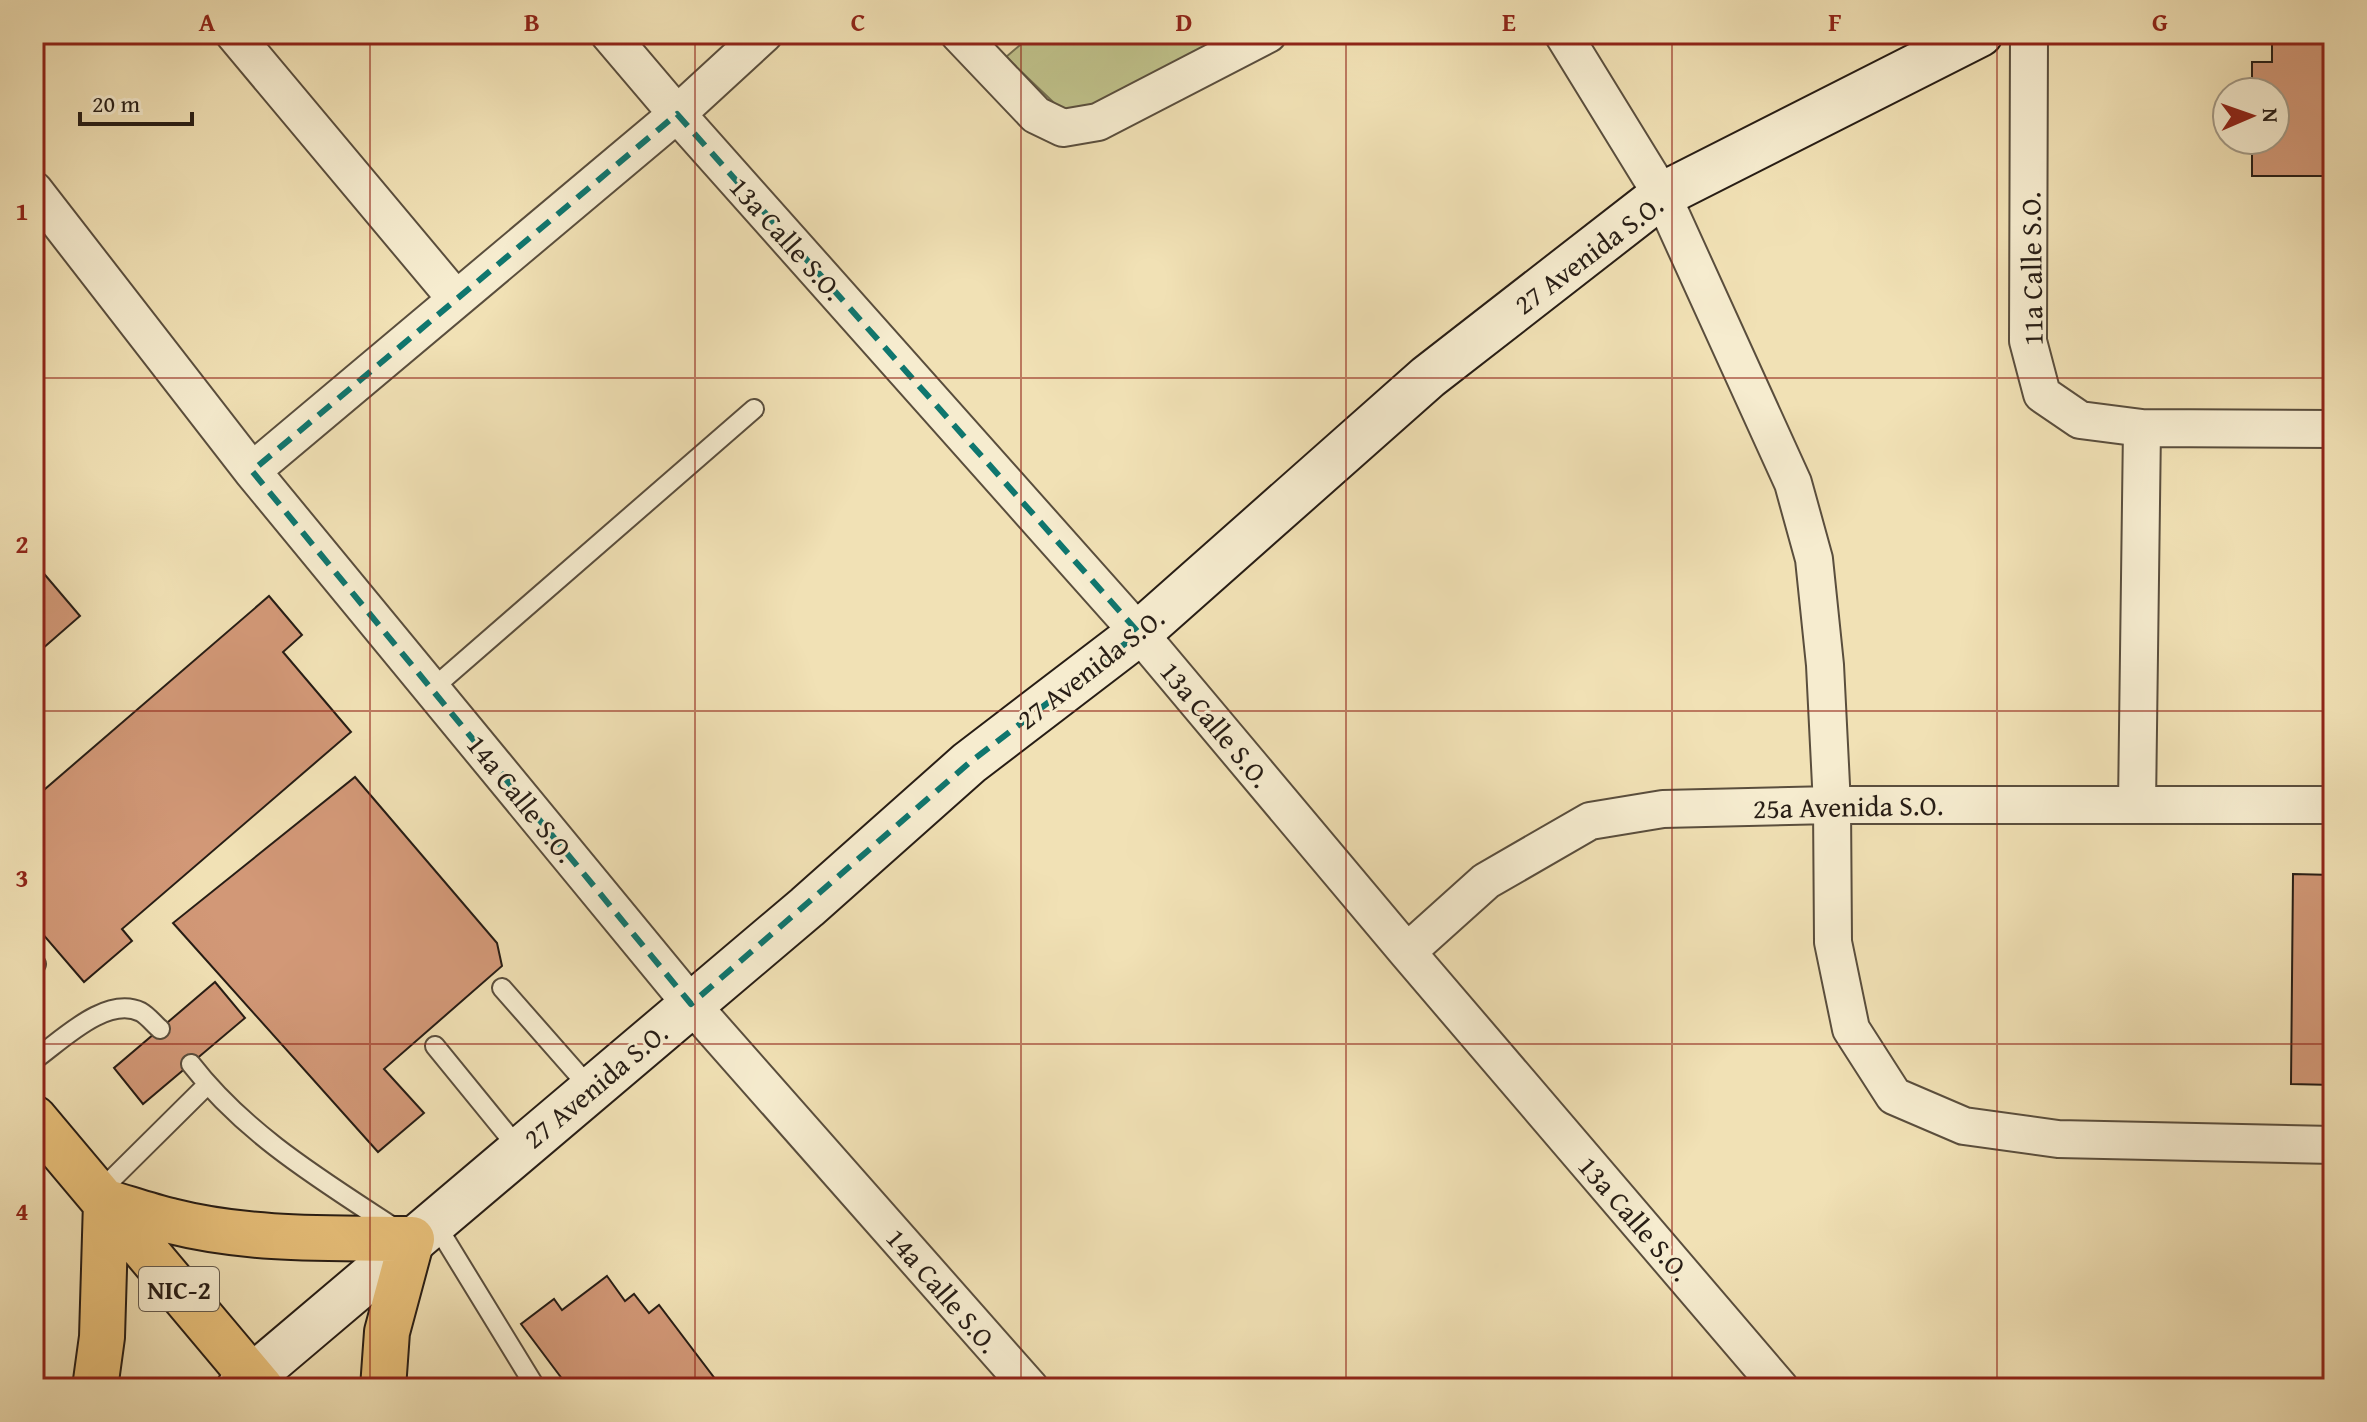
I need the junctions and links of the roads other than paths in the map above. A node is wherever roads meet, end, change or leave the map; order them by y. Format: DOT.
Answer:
graph roads {
  1 [pos="234,34"];
  2 [pos="609,34"];
  3 [pos="764,34"];
  4 [pos="959,34"];
  5 [pos="1268,34"];
  6 [pos="1563,34"];
  7 [pos="1980,34"];
  8 [pos="2029,34"];
  9 [pos="677,114"];
  10 [pos="34,190"];
  11 [pos="1662,195"];
  12 [pos="456,299"];
  13 [pos="754,409"];
  14 [pos="2142,428"];
  15 [pos="2333,429"];
  16 [pos="252,471"];
  17 [pos="1139,633"];
  18 [pos="432,689"];
  19 [pos="1832,805"];
  20 [pos="2137,805"];
  21 [pos="2333,805"];
  22 [pos="1407,952"];
  23 [pos="502,988"];
  24 [pos="691,1004"];
  25 [pos="160,1029"];
  26 [pos="435,1046"];
  27 [pos="34,1060"];
  28 [pos="191,1064"];
  29 [pos="207,1085"];
  30 [pos="590,1088"];
  31 [pos="34,1118"];
  32 [pos="2333,1145"];
  33 [pos="519,1149"];
  34 [pos="102,1198"];
  35 [pos="423,1230"];
  36 [pos="251,1385"];
  37 [pos="95,1388"];
  38 [pos="383,1388"];
  39 [pos="536,1388"];
  40 [pos="1030,1388"];
  41 [pos="1780,1388"];
  1 -- 12 [label="street"];
  2 -- 9 [label="street, 13a Calle S.O."];
  3 -- 9 [label="street"];
  4 -- 5 [label="street"];
  6 -- 11 [label="street"];
  7 -- 11 [label="main road, 27 Avenida S.O."];
  8 -- 14 [label="street, 11a Calle S.O."];
  9 -- 12 [label="street"];
  9 -- 17 [label="street, 13a Calle S.O."];
  10 -- 16 [label="street, 14a Calle S.O."];
  11 -- 17 [label="main road, 27 Avenida S.O."];
  11 -- 19 [label="street"];
  12 -- 16 [label="street"];
  13 -- 18 [label="lane"];
  14 -- 15 [label="street, 11a Calle S.O."];
  14 -- 20 [label="street"];
  16 -- 18 [label="street, 14a Calle S.O."];
  17 -- 22 [label="street, 13a Calle S.O."];
  17 -- 24 [label="main road, 27 Avenida S.O."];
  18 -- 24 [label="street, 14a Calle S.O."];
  19 -- 20 [label="street, 25a Avenida S.O."];
  19 -- 22 [label="street, 25a Avenida S.O."];
  19 -- 32 [label="street"];
  20 -- 21 [label="street, 25a Avenida S.O."];
  22 -- 41 [label="street, 13a Calle S.O."];
  23 -- 30 [label="lane"];
  24 -- 30 [label="main road, 27 Avenida S.O."];
  24 -- 40 [label="street, 14a Calle S.O."];
  25 -- 27 [label="lane"];
  26 -- 33 [label="lane"];
  28 -- 29 [label="lane"];
  29 -- 34 [label="lane"];
  29 -- 35 [label="lane"];
  30 -- 33 [label="main road, 27 Avenida S.O."];
  31 -- 34 [label="highway, NIC-2"];
  33 -- 35 [label="main road, 27 Avenida S.O."];
  34 -- 35 [label="highway"];
  34 -- 36 [label="highway, NIC-2"];
  34 -- 37 [label="highway"];
  35 -- 36 [label="main road, 27 Avenida S.O."];
  35 -- 38 [label="highway"];
  35 -- 39 [label="lane"];
}
